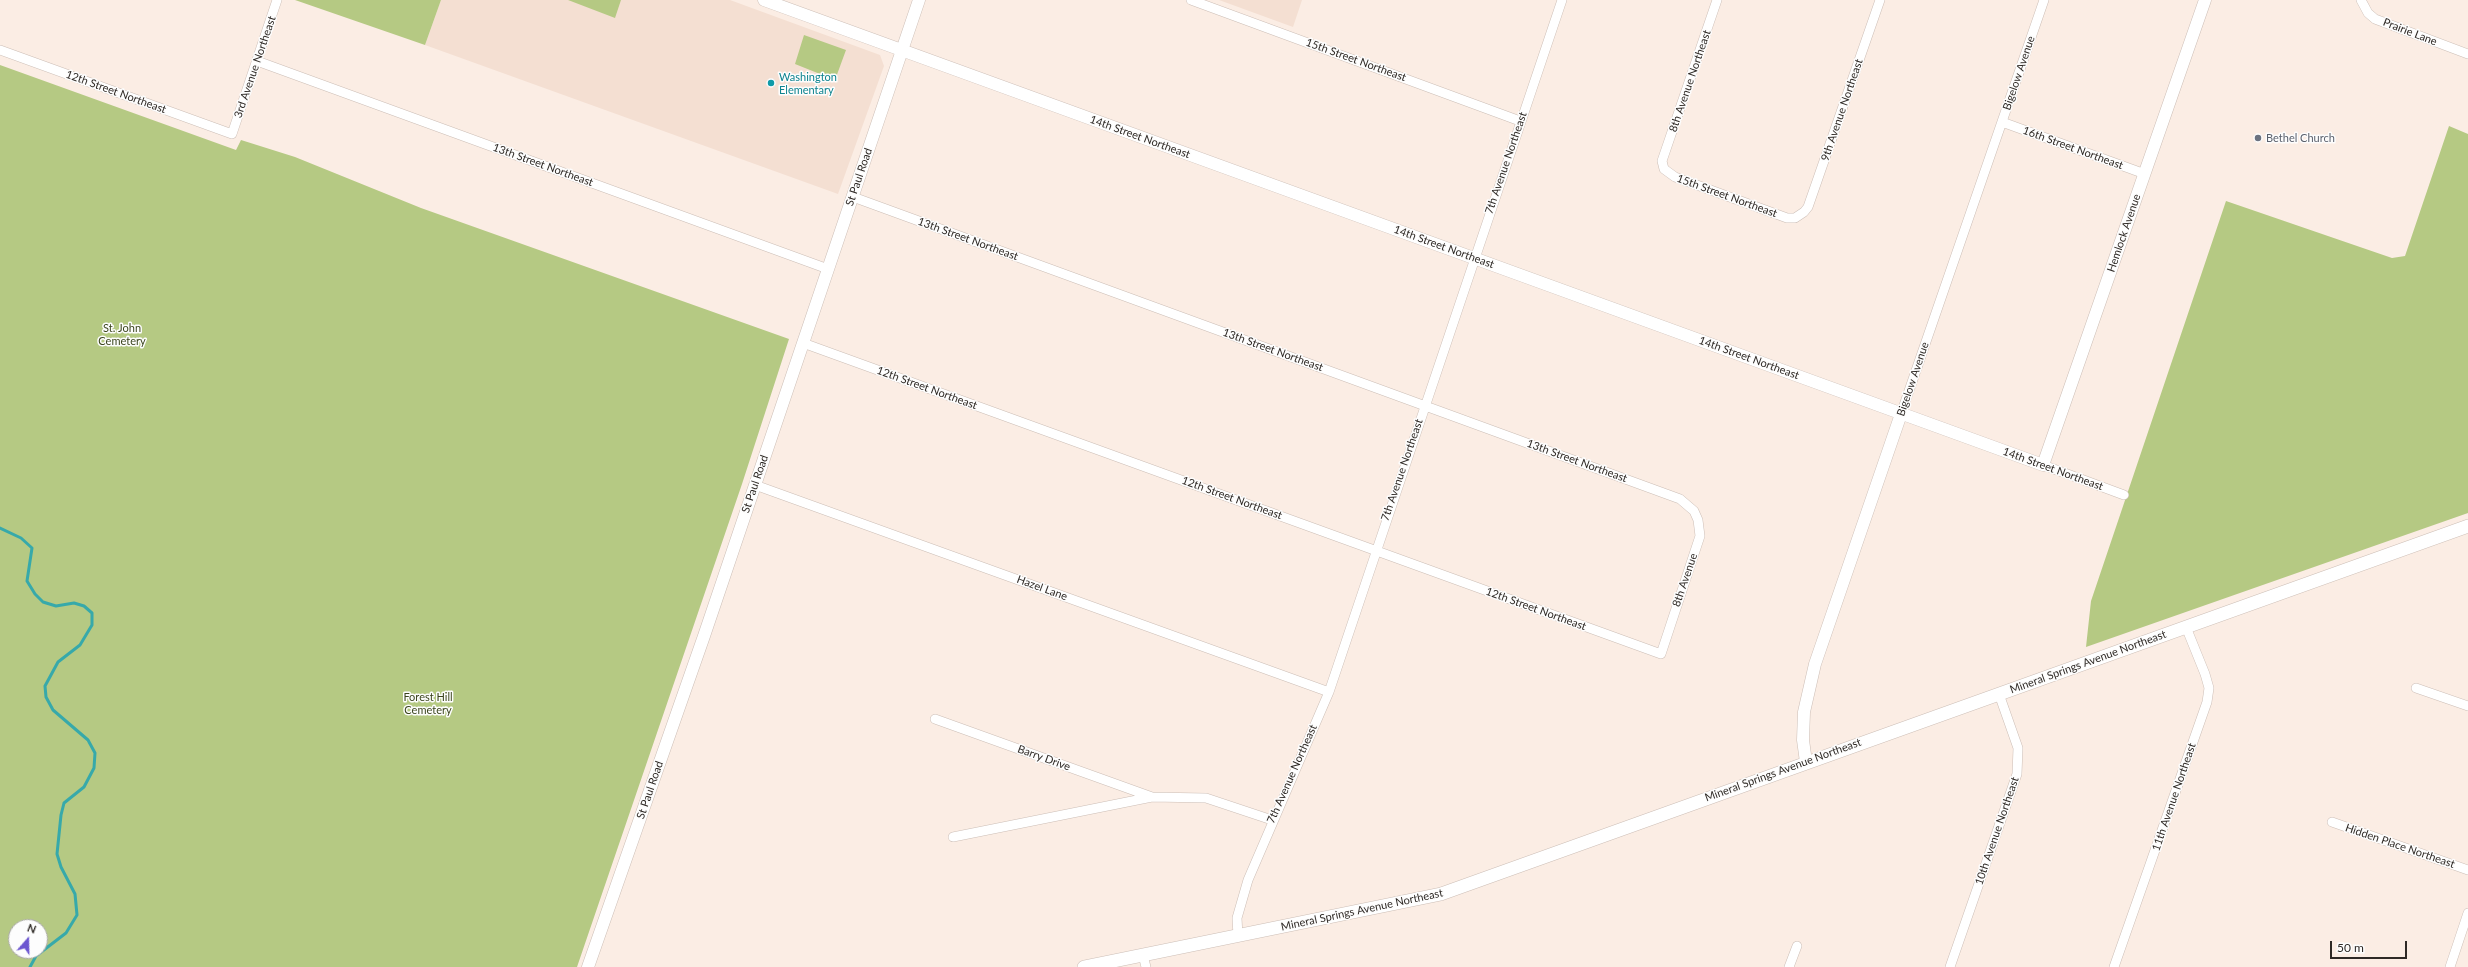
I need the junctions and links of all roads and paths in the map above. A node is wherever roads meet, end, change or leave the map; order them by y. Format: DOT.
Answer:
graph roads {
  1 [pos="277,0"];
  2 [pos="764,0"];
  3 [pos="919,0"];
  4 [pos="1191,0"];
  5 [pos="1562,0"];
  6 [pos="1717,0"];
  7 [pos="1880,0"];
  8 [pos="2044,0"];
  9 [pos="2205,0"];
  10 [pos="2362,0"];
  11 [pos="0,50"];
  12 [pos="902,50"];
  13 [pos="2468,54"];
  14 [pos="257,61"];
  15 [pos="1520,121"];
  16 [pos="2002,122"];
  17 [pos="232,134"];
  18 [pos="1662,162"];
  19 [pos="2144,174"];
  20 [pos="853,197"];
  21 [pos="1799,216"];
  22 [pos="1474,258"];
  23 [pos="828,269"];
  24 [pos="803,343"];
  25 [pos="1424,405"];
  26 [pos="1901,414"];
  27 [pos="2043,465"];
  28 [pos="755,485"];
  29 [pos="2124,495"];
  30 [pos="1691,507"];
  31 [pos="2468,526"];
  32 [pos="1375,550"];
  33 [pos="2186,627"];
  34 [pos="1661,654"];
  35 [pos="2416,688"];
  36 [pos="1329,692"];
  37 [pos="1999,694"];
  38 [pos="2468,706"];
  39 [pos="936,719"];
  40 [pos="1806,762"];
  41 [pos="1152,797"];
  42 [pos="1272,820"];
  43 [pos="2332,822"];
  44 [pos="953,837"];
  45 [pos="2468,870"];
  46 [pos="2468,913"];
  47 [pos="1238,936"];
  48 [pos="1797,946"];
  49 [pos="1145,961"];
  50 [pos="588,967"];
  51 [pos="1084,967"];
  52 [pos="1789,967"];
  53 [pos="1950,967"];
  54 [pos="2114,967"];
  55 [pos="2450,967"];
  1 -- 14 [label="street, 3rd Avenue Northeast"];
  2 -- 12 [label="street, 14th Street Northeast"];
  3 -- 12 [label="street, St Paul Road"];
  4 -- 15 [label="street, 15th Street Northeast"];
  5 -- 15 [label="street, 7th Avenue Northeast"];
  6 -- 18 [label="street, 8th Avenue Northeast"];
  7 -- 21 [label="street, 9th Avenue Northeast"];
  8 -- 16 [label="street, Bigelow Avenue"];
  9 -- 19 [label="street, Hemlock Avenue"];
  10 -- 13 [label="street, Prairie Lane"];
  11 -- 17 [label="street, 12th Street Northeast"];
  12 -- 20 [label="street, St Paul Road"];
  12 -- 22 [label="street, 14th Street Northeast"];
  14 -- 17 [label="street, 3rd Avenue Northeast"];
  14 -- 23 [label="street, 13th Street Northeast"];
  15 -- 22 [label="street, 7th Avenue Northeast"];
  16 -- 19 [label="street, 16th Street Northeast"];
  16 -- 26 [label="street, Bigelow Avenue"];
  18 -- 21 [label="street, 15th Street Northeast"];
  19 -- 27 [label="street, Hemlock Avenue"];
  20 -- 23 [label="street, St Paul Road"];
  20 -- 25 [label="street, 13th Street Northeast"];
  22 -- 25 [label="street, 7th Avenue Northeast"];
  22 -- 26 [label="street, 14th Street Northeast"];
  23 -- 24 [label="street, St Paul Road"];
  24 -- 28 [label="street, St Paul Road"];
  24 -- 32 [label="street, 12th Street Northeast"];
  25 -- 30 [label="street, 13th Street Northeast"];
  25 -- 32 [label="street, 7th Avenue Northeast"];
  26 -- 27 [label="street, 14th Street Northeast"];
  26 -- 40 [label="street, Bigelow Avenue"];
  27 -- 29 [label="street, 14th Street Northeast"];
  28 -- 36 [label="street, Hazel Lane"];
  28 -- 50 [label="street, St Paul Road"];
  30 -- 34 [label="street, 8th Avenue"];
  31 -- 33 [label="main road, Mineral Springs Avenue Northeast"];
  32 -- 34 [label="street, 12th Street Northeast"];
  32 -- 36 [label="street, 7th Avenue Northeast"];
  33 -- 37 [label="main road, Mineral Springs Avenue Northeast"];
  33 -- 54 [label="street, 11th Avenue Northeast"];
  35 -- 38 [label="street"];
  36 -- 42 [label="street, 7th Avenue Northeast"];
  37 -- 40 [label="main road, Mineral Springs Avenue Northeast"];
  37 -- 53 [label="street, 10th Avenue Northeast"];
  39 -- 41 [label="street, Barry Drive"];
  40 -- 47 [label="main road, Mineral Springs Avenue Northeast"];
  41 -- 42 [label="street, Barry Drive"];
  41 -- 44 [label="street, Barry Drive"];
  42 -- 47 [label="street, 7th Avenue Northeast"];
  43 -- 45 [label="street, Hidden Place Northeast"];
  46 -- 55 [label="street"];
  47 -- 49 [label="main road, Mineral Springs Avenue Northeast"];
  48 -- 52 [label="street"];
  49 -- 51 [label="main road, Mineral Springs Avenue Northeast"];
}
